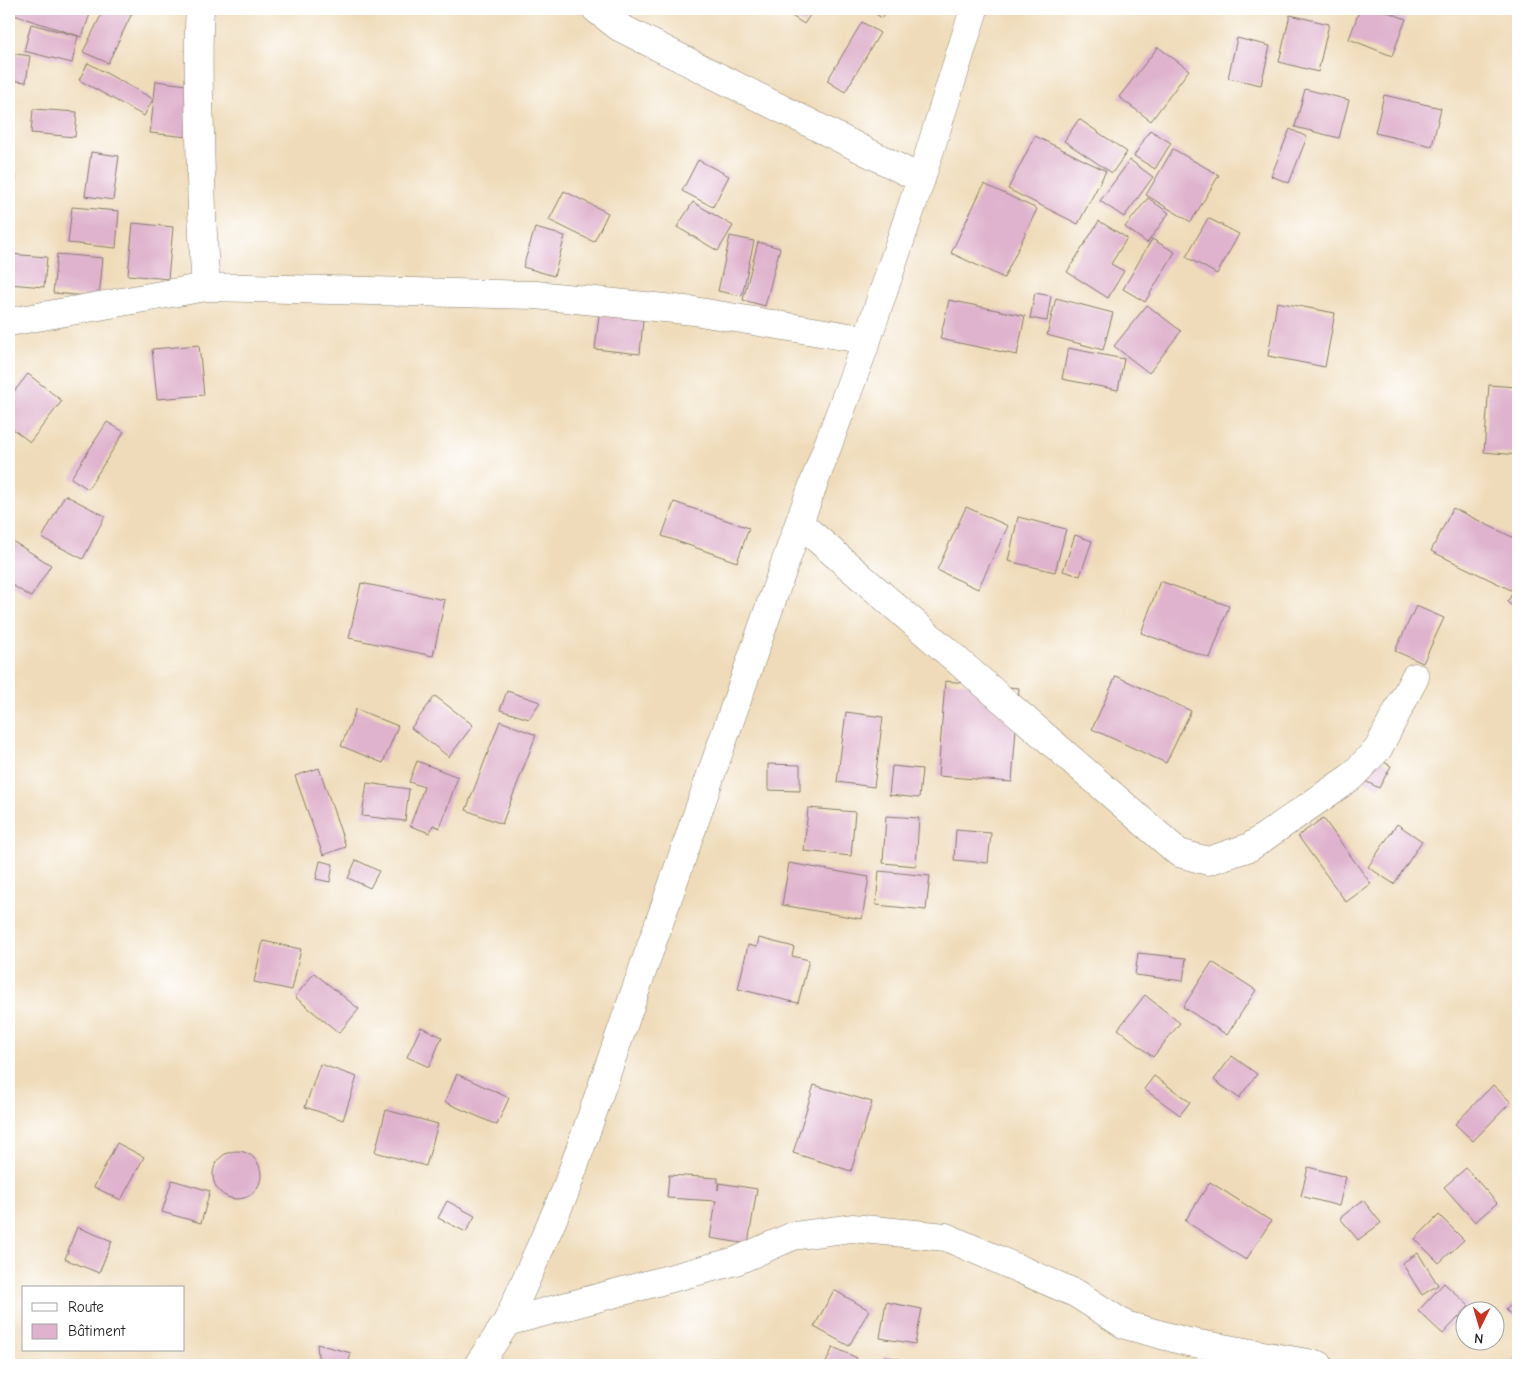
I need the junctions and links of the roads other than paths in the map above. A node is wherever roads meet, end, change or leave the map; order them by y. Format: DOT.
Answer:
graph roads {
  1 [pos="200,9"];
  2 [pos="596,9"];
  3 [pos="974,9"];
  4 [pos="921,179"];
  5 [pos="206,287"];
  6 [pos="9,322"];
  7 [pos="867,340"];
  8 [pos="799,523"];
  9 [pos="1415,677"];
  10 [pos="508,1322"];
  11 [pos="478,1365"];
  12 [pos="1319,1365"];
  1 -- 5 [label="street"];
  2 -- 4 [label="street"];
  3 -- 4 [label="street"];
  4 -- 7 [label="street"];
  5 -- 6 [label="street"];
  5 -- 7 [label="street"];
  7 -- 8 [label="street"];
  8 -- 9 [label="street"];
  8 -- 10 [label="street"];
  10 -- 11 [label="street"];
  10 -- 12 [label="street"];
}
